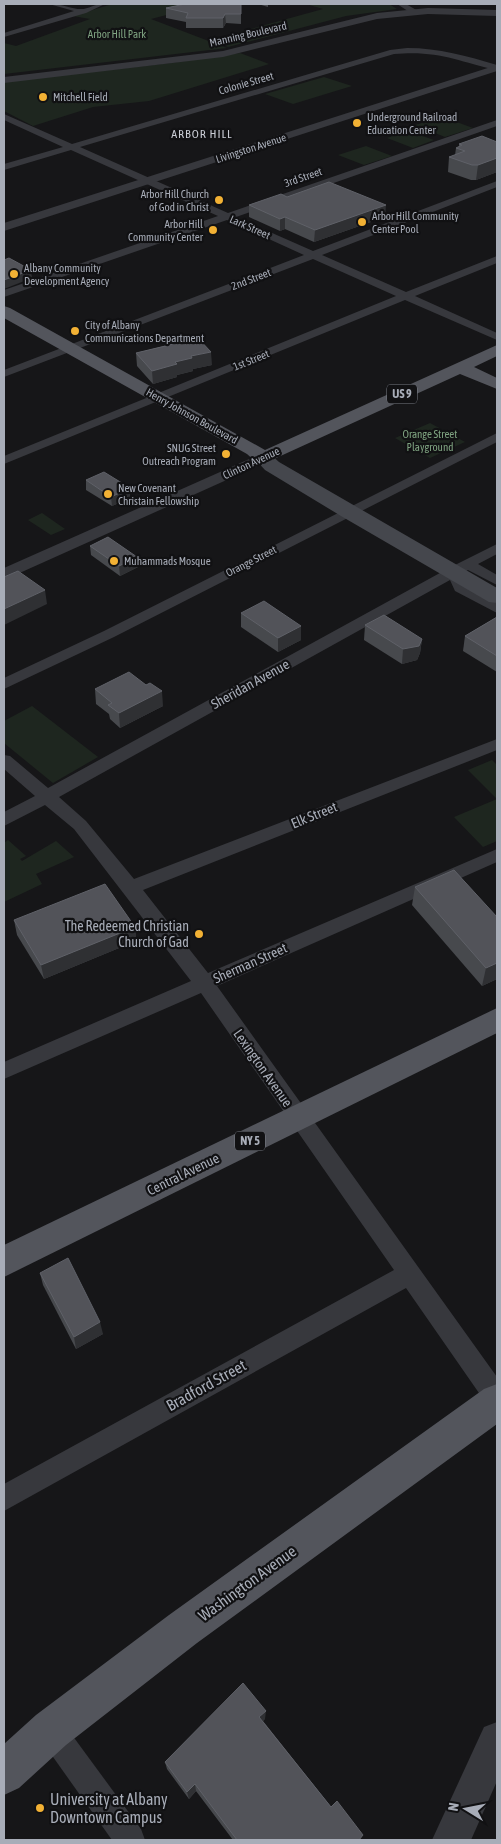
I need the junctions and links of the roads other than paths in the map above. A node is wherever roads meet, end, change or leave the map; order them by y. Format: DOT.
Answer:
graph roads {
  1 [pos="53,4"];
  2 [pos="101,4"];
  3 [pos="402,4"];
  4 [pos="83,11"];
  5 [pos="414,12"];
  6 [pos="497,13"];
  7 [pos="4,35"];
  8 [pos="497,68"];
  9 [pos="4,80"];
  10 [pos="4,117"];
  11 [pos="497,123"];
  12 [pos="71,147"];
  13 [pos="4,167"];
  14 [pos="147,180"];
  15 [pos="497,184"];
  16 [pos="227,217"];
  17 [pos="4,227"];
  18 [pos="313,255"];
  19 [pos="497,259"];
  20 [pos="4,294"];
  21 [pos="408,296"];
  22 [pos="4,311"];
  23 [pos="497,336"];
  24 [pos="70,349"];
  25 [pos="497,350"];
  26 [pos="460,367"];
  27 [pos="4,374"];
  28 [pos="497,384"];
  29 [pos="158,398"];
  30 [pos="497,437"];
  31 [pos="263,458"];
  32 [pos="4,460"];
  33 [pos="348,512"];
  34 [pos="497,548"];
  35 [pos="461,568"];
  36 [pos="4,575"];
  37 [pos="497,581"];
  38 [pos="497,597"];
  39 [pos="497,609"];
  40 [pos="4,684"];
  41 [pos="497,744"];
  42 [pos="4,760"];
  43 [pos="46,797"];
  44 [pos="4,820"];
  45 [pos="497,855"];
  46 [pos="131,888"];
  47 [pos="204,983"];
  48 [pos="497,1020"];
  49 [pos="4,1071"];
  50 [pos="298,1117"];
  51 [pos="4,1262"];
  52 [pos="410,1274"];
  53 [pos="497,1397"];
  54 [pos="497,1402"];
  55 [pos="4,1498"];
  56 [pos="51,1730"];
  57 [pos="497,1740"];
  58 [pos="4,1773"];
  59 [pos="130,1840"];
  60 [pos="451,1840"];
  1 -- 4 [label="street"];
  2 -- 4 [label="street"];
  3 -- 5 [label="street"];
  4 -- 7 [label="street"];
  5 -- 6 [label="street, Manning Boulevard"];
  5 -- 9 [label="street, Manning Boulevard"];
  8 -- 12 [label="street, Colonie Street"];
  8 -- 14 [label="street, Livingston Avenue"];
  10 -- 12 [label="street, Lark Street"];
  11 -- 16 [label="street, 3rd Street"];
  12 -- 13 [label="street, Colonie Street"];
  12 -- 14 [label="street, Lark Street"];
  14 -- 16 [label="street, Lark Street"];
  14 -- 17 [label="street, Livingston Avenue"];
  15 -- 18 [label="street, 2nd Street"];
  16 -- 18 [label="street, Lark Street"];
  16 -- 20 [label="street, 3rd Street"];
  18 -- 21 [label="street, Lark Street"];
  18 -- 24 [label="street, 2nd Street"];
  19 -- 21 [label="street, 1st Street"];
  21 -- 23 [label="street, Lark Street"];
  21 -- 29 [label="street, 1st Street"];
  22 -- 24 [label="main road, Henry Johnson Boulevard"];
  24 -- 27 [label="street, 2nd Street"];
  24 -- 29 [label="main road, Henry Johnson Boulevard"];
  25 -- 26 [label="main road, Clinton Avenue / US 9"];
  26 -- 28 [label="main road"];
  26 -- 31 [label="main road, Clinton Avenue / US 9"];
  29 -- 31 [label="main road, Henry Johnson Boulevard"];
  29 -- 32 [label="street, 1st Street"];
  30 -- 33 [label="street, Orange Street"];
  31 -- 33 [label="main road, Henry Johnson Boulevard"];
  31 -- 36 [label="street, Clinton Avenue"];
  33 -- 35 [label="main road, Henry Johnson Boulevard"];
  33 -- 40 [label="street, Orange Street"];
  34 -- 35 [label="street, Sheridan Avenue"];
  35 -- 37 [label="street"];
  35 -- 38 [label="main road, Henry Johnson Boulevard"];
  35 -- 39 [label="street"];
  35 -- 43 [label="street, Sheridan Avenue"];
  41 -- 46 [label="street, Elk Street"];
  42 -- 43 [label="street, Lexington Avenue"];
  43 -- 44 [label="street, Sheridan Avenue"];
  43 -- 46 [label="street, Lexington Avenue"];
  45 -- 47 [label="street, Sherman Street"];
  46 -- 47 [label="street, Lexington Avenue"];
  47 -- 49 [label="street, Sherman Street"];
  47 -- 50 [label="street, Lexington Avenue"];
  48 -- 50 [label="main road, Central Avenue / NY 5"];
  50 -- 51 [label="main road, Central Avenue / NY 5"];
  50 -- 52 [label="street, Lexington Avenue"];
  52 -- 53 [label="street, Lexington Avenue"];
  52 -- 55 [label="street, Bradford Street"];
  54 -- 56 [label="main road, Washington Avenue"];
  56 -- 58 [label="main road, Washington Avenue"];
  56 -- 59 [label="street"];
  57 -- 60 [label="street"];
}
